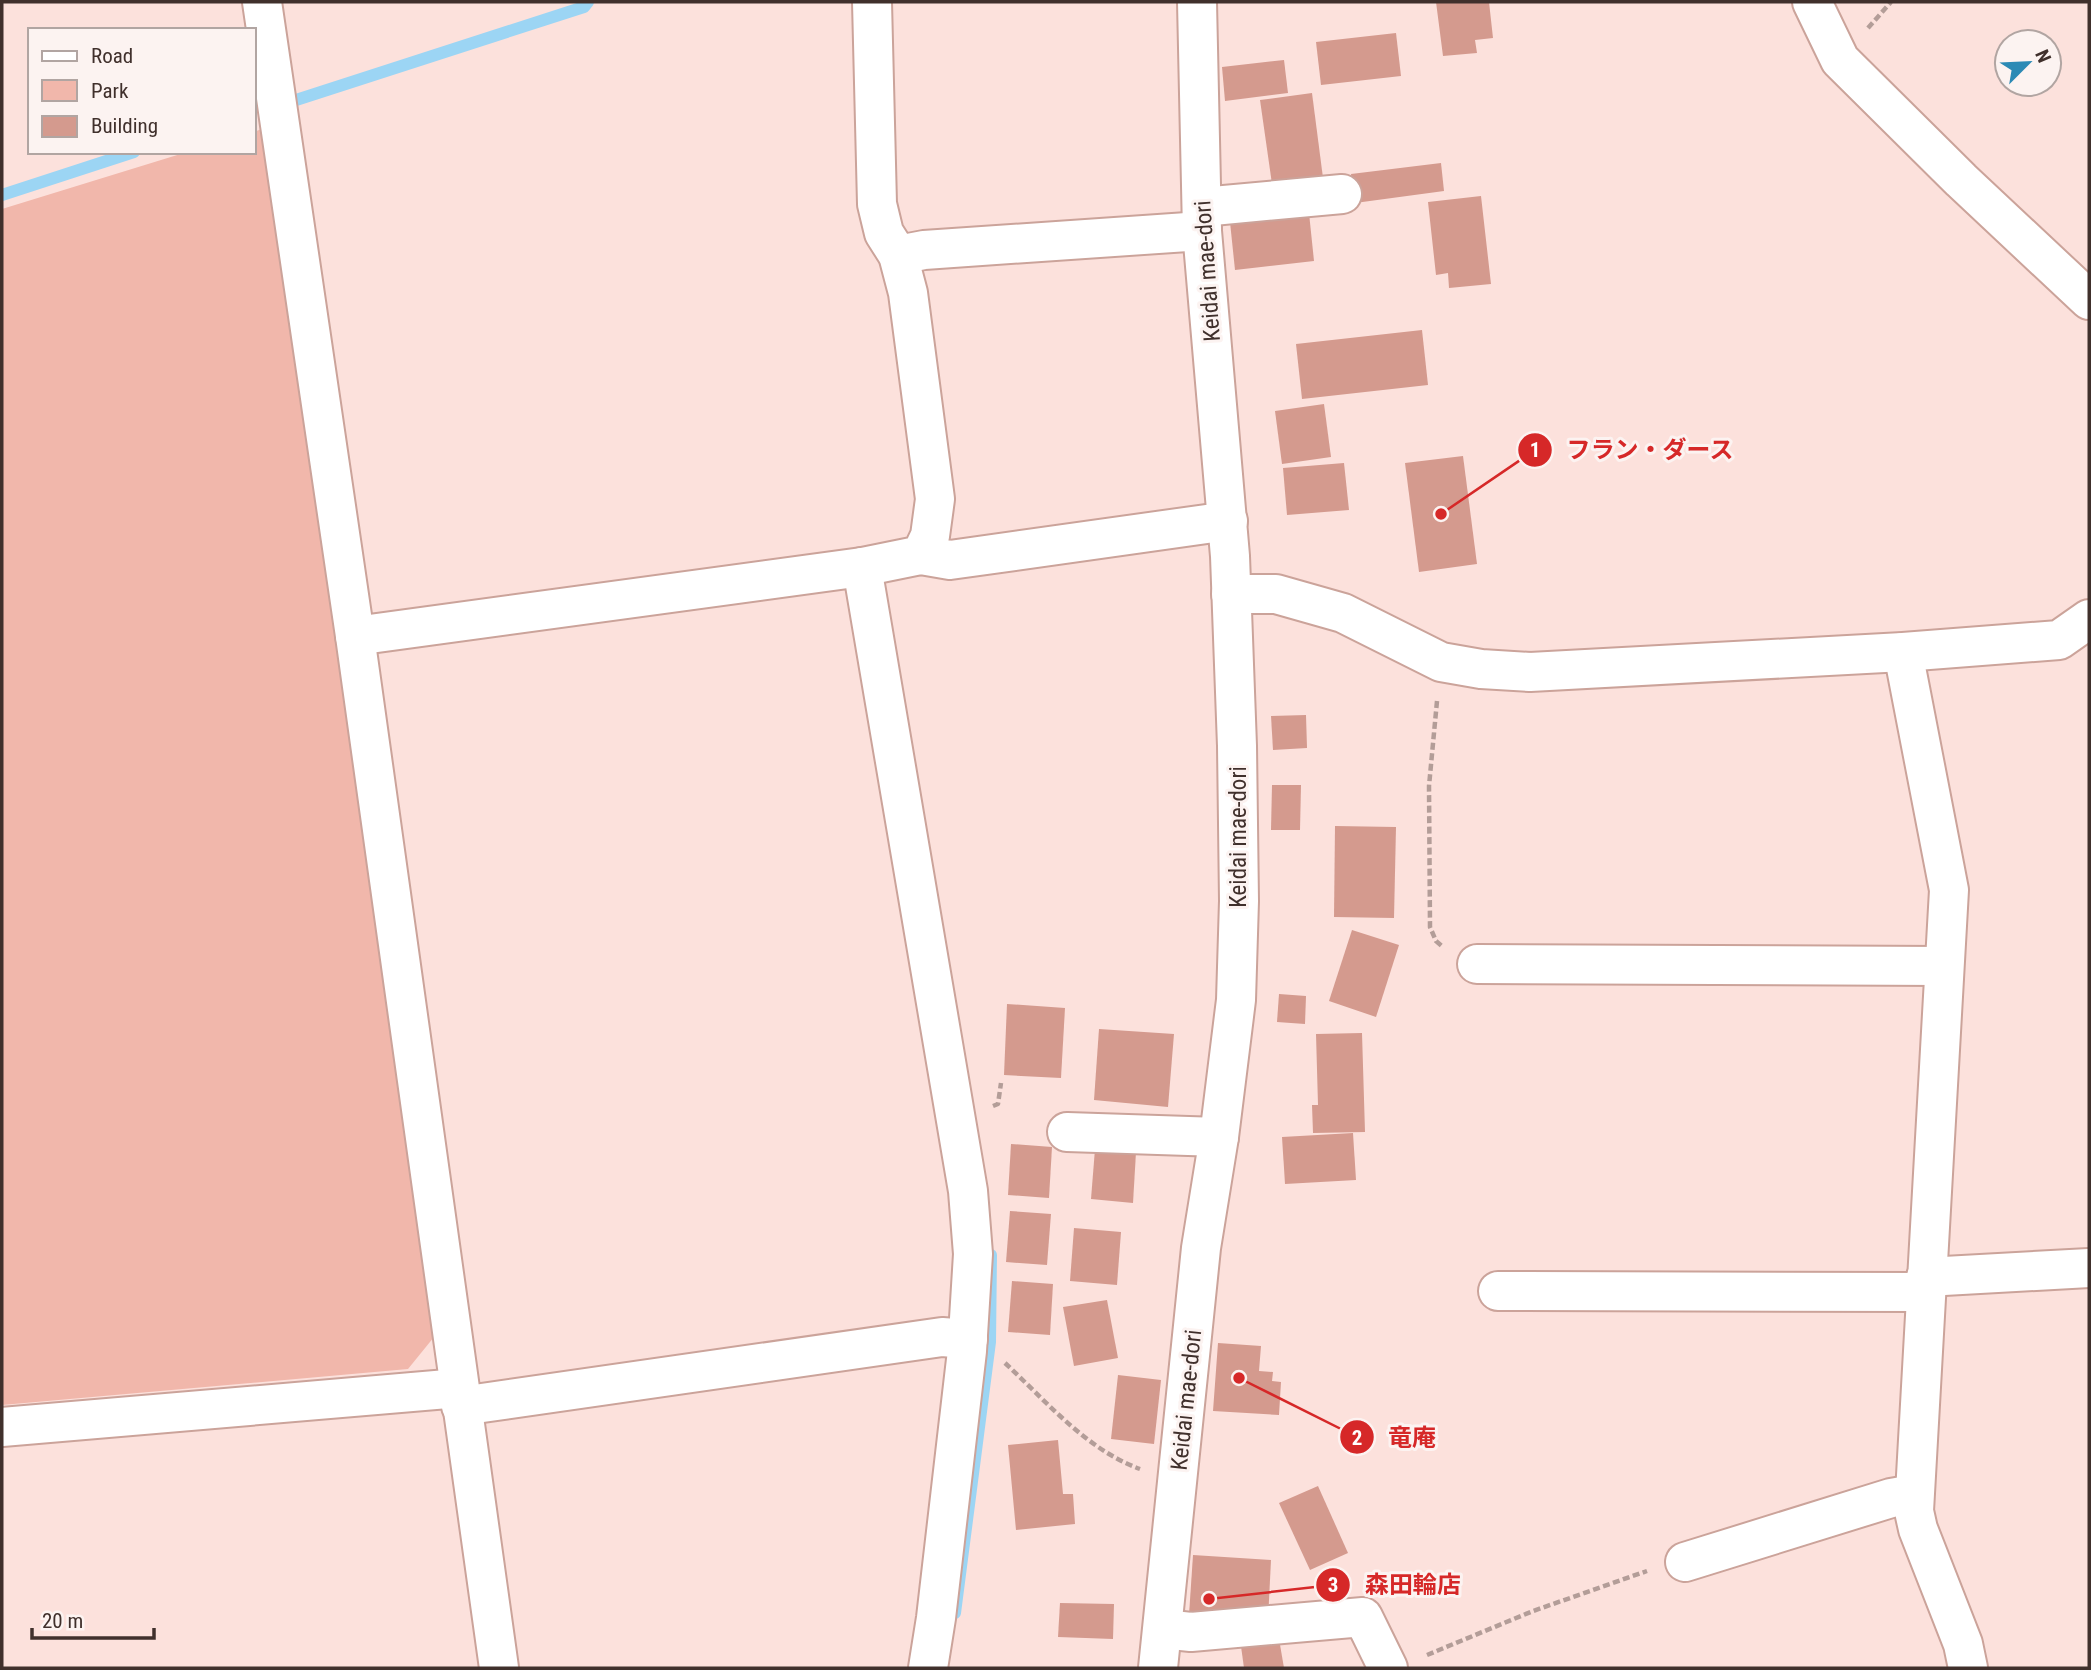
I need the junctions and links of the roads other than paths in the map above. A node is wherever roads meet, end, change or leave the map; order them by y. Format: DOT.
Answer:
graph roads {
  1 [pos="262,2"];
  2 [pos="872,2"];
  3 [pos="1197,2"];
  4 [pos="1812,2"];
  5 [pos="1342,194"];
  6 [pos="1202,219"];
  7 [pos="898,255"];
  8 [pos="2089,300"];
  9 [pos="1228,521"];
  10 [pos="921,555"];
  11 [pos="862,567"];
  12 [pos="1231,594"];
  13 [pos="2089,619"];
  14 [pos="355,636"];
  15 [pos="1903,652"];
  16 [pos="1477,964"];
  17 [pos="1944,966"];
  18 [pos="1068,1132"];
  19 [pos="1219,1137"];
  20 [pos="2089,1268"];
  21 [pos="1926,1284"];
  22 [pos="1498,1291"];
  23 [pos="983,1348"];
  24 [pos="460,1397"];
  25 [pos="2,1427"];
  26 [pos="1914,1494"];
  27 [pos="1685,1562"];
  28 [pos="1163,1629"];
  29 [pos="1404,1663"];
  30 [pos="499,1668"];
  31 [pos="928,1668"];
  32 [pos="1158,1668"];
  33 [pos="1968,1668"];
  1 -- 14 [label="street"];
  2 -- 7 [label="street"];
  3 -- 6 [label="street, Keidai mae-dori"];
  4 -- 8 [label="street"];
  5 -- 6 [label="street"];
  6 -- 7 [label="street"];
  6 -- 9 [label="street, Keidai mae-dori"];
  7 -- 10 [label="street"];
  9 -- 10 [label="street"];
  9 -- 12 [label="street, Keidai mae-dori"];
  10 -- 11 [label="street"];
  11 -- 14 [label="street"];
  11 -- 23 [label="street"];
  12 -- 15 [label="street"];
  12 -- 19 [label="street, Keidai mae-dori"];
  13 -- 15 [label="street"];
  14 -- 24 [label="street"];
  15 -- 17 [label="street"];
  16 -- 17 [label="street"];
  17 -- 21 [label="street"];
  18 -- 19 [label="street"];
  19 -- 28 [label="street, Keidai mae-dori"];
  20 -- 21 [label="street"];
  21 -- 22 [label="street"];
  21 -- 26 [label="street"];
  23 -- 24 [label="street"];
  23 -- 31 [label="street"];
  24 -- 25 [label="street"];
  24 -- 30 [label="street"];
  26 -- 27 [label="street"];
  26 -- 33 [label="street"];
  28 -- 29 [label="street"];
  28 -- 32 [label="street, Keidai mae-dori"];
}
